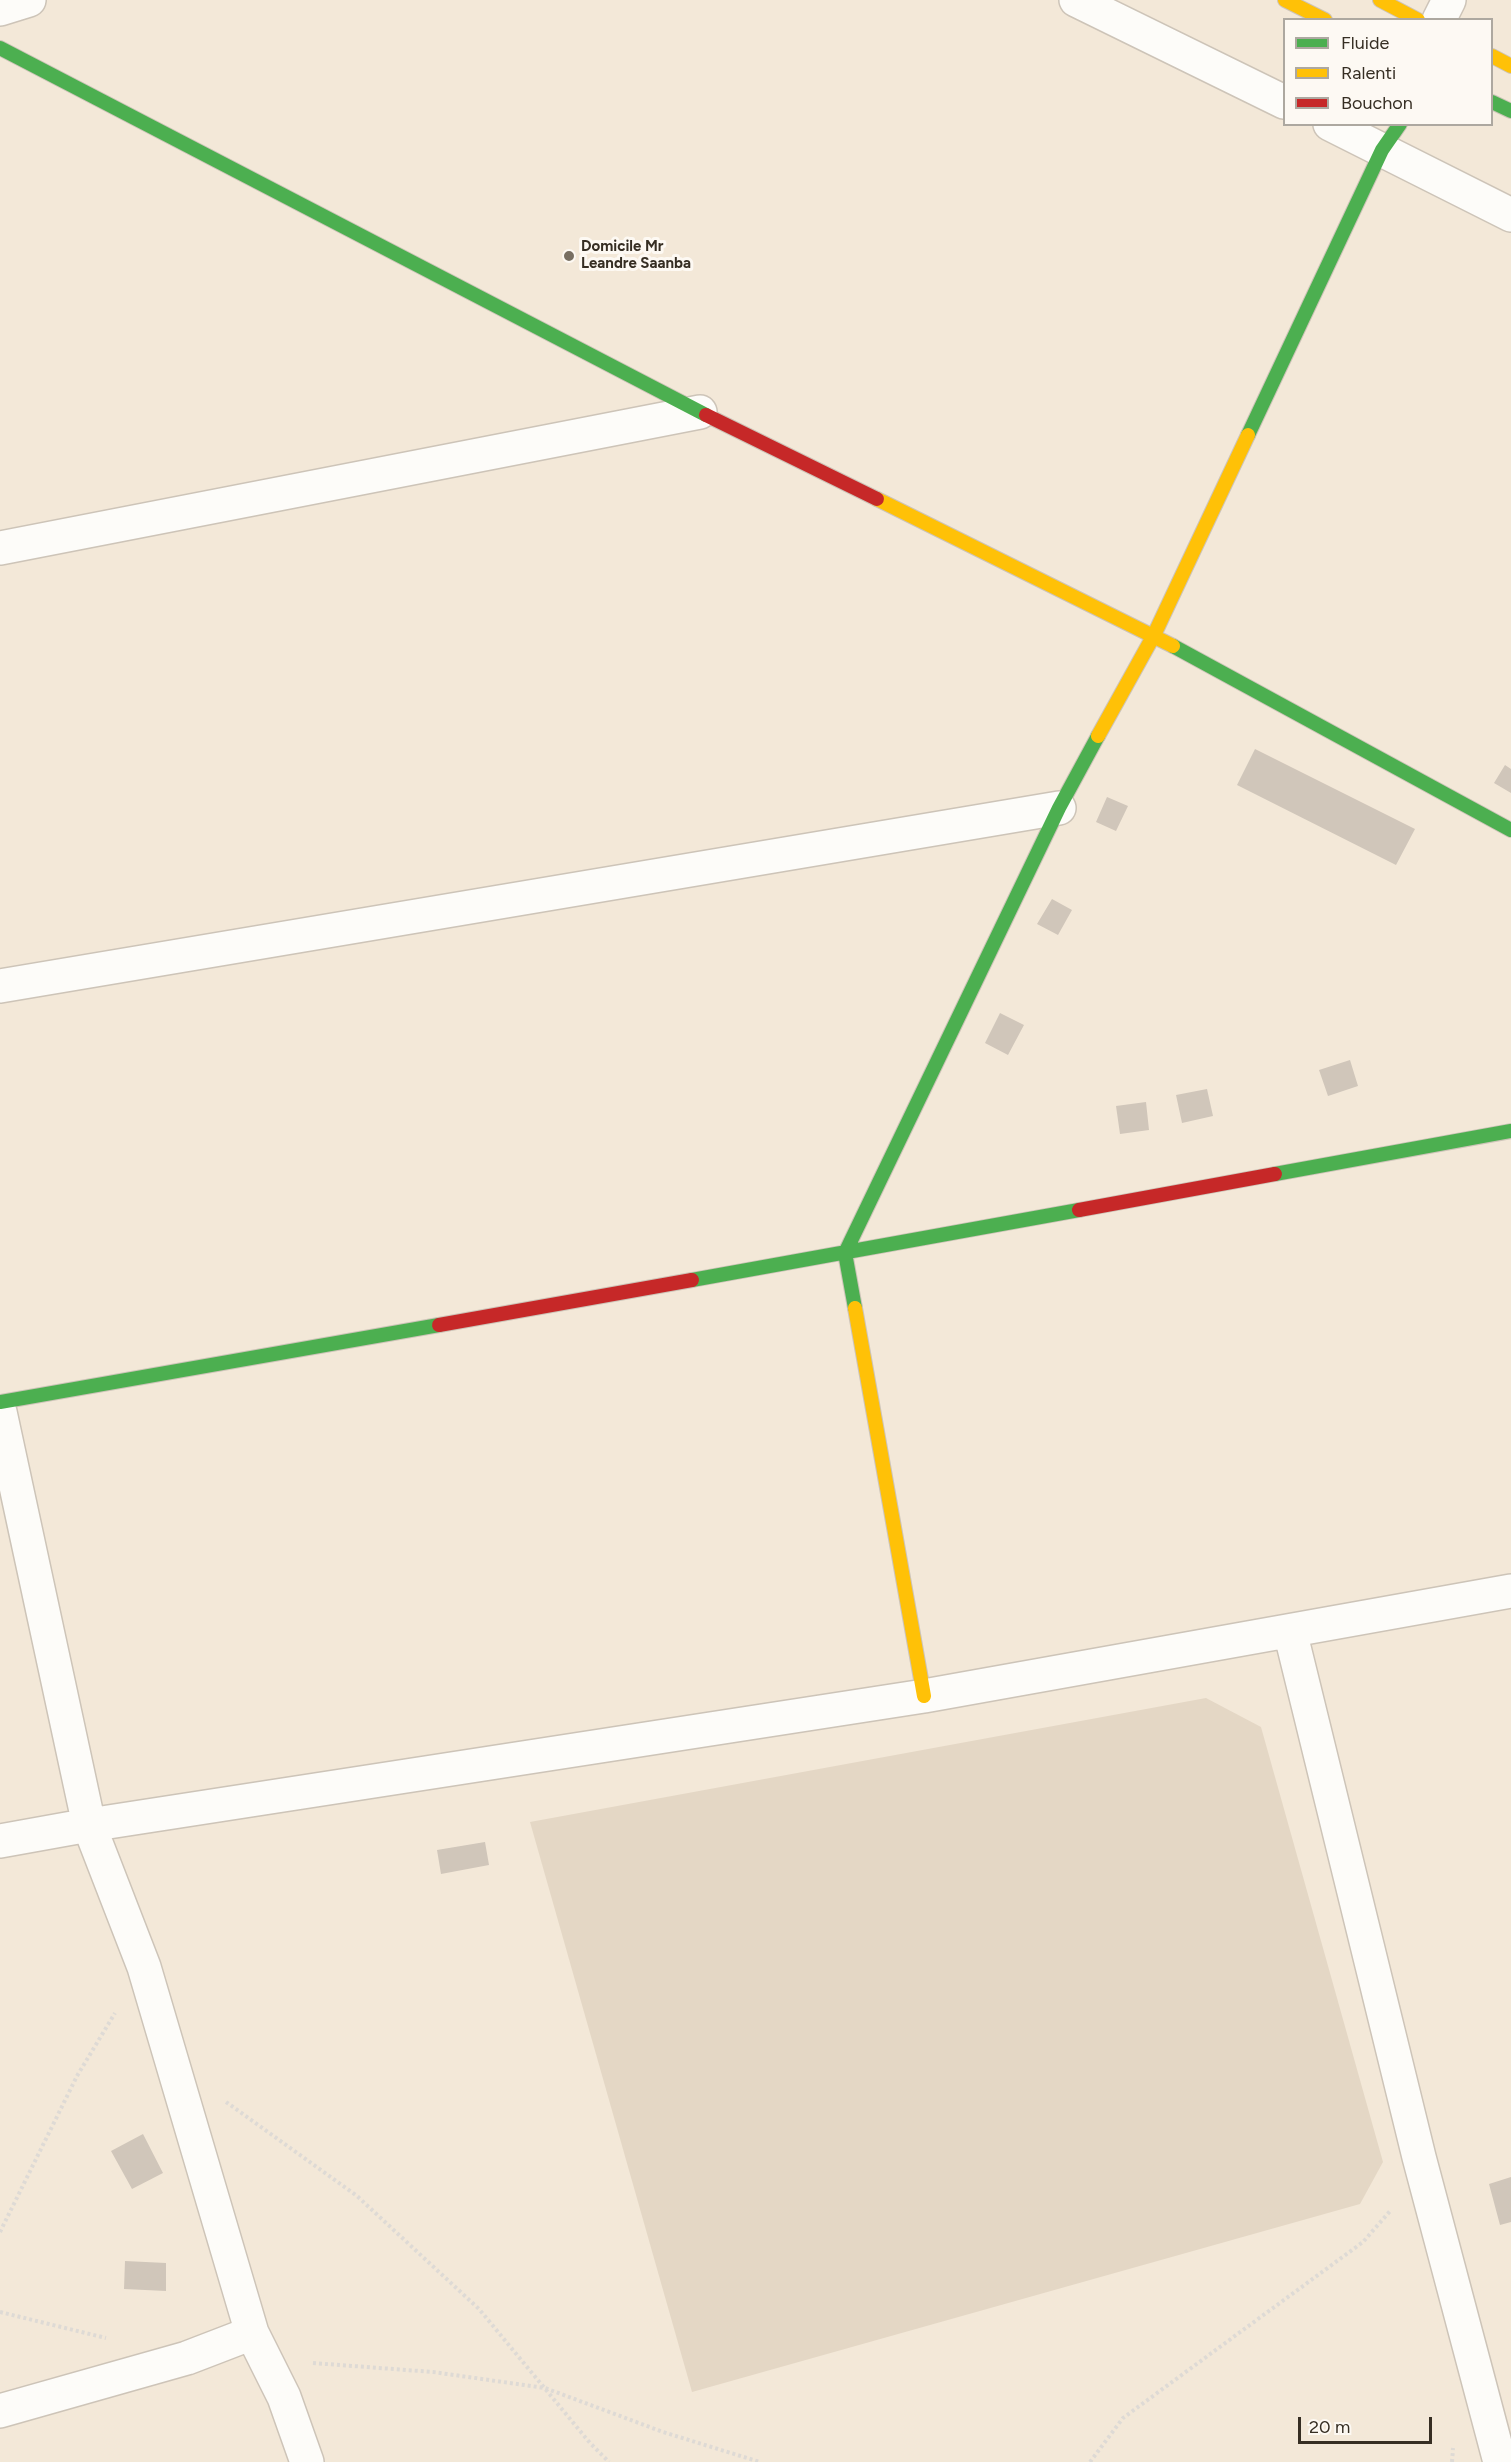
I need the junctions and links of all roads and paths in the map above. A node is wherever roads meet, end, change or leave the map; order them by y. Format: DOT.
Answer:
graph roads {
  1 [pos="29,0"];
  2 [pos="1076,0"];
  3 [pos="1285,0"];
  4 [pos="1380,0"];
  5 [pos="1449,0"];
  6 [pos="0,9"];
  7 [pos="1321,18"];
  8 [pos="1414,18"];
  9 [pos="1440,18"];
  10 [pos="0,48"];
  11 [pos="1493,57"];
  12 [pos="1511,66"];
  13 [pos="1283,102"];
  14 [pos="1493,103"];
  15 [pos="1511,111"];
  16 [pos="1339,126"];
  17 [pos="1391,137"];
  18 [pos="1511,215"];
  19 [pos="699,412"];
  20 [pos="0,548"];
  21 [pos="1155,635"];
  22 [pos="1059,808"];
  23 [pos="1511,830"];
  24 [pos="0,986"];
  25 [pos="1511,1131"];
  26 [pos="845,1253"];
  27 [pos="0,1402"];
  28 [pos="0,1412"];
  29 [pos="1511,1591"];
  30 [pos="1290,1631"];
  31 [pos="924,1696"];
  32 [pos="89,1825"];
  33 [pos="0,1842"];
  34 [pos="144,1966"];
  35 [pos="171,2063"];
  36 [pos="1419,2157"];
  37 [pos="0,2232"];
  38 [pos="260,2346"];
  39 [pos="545,2388"];
  40 [pos="0,2411"];
  41 [pos="307,2462"];
  42 [pos="609,2462"];
  43 [pos="760,2462"];
  44 [pos="1090,2462"];
  45 [pos="1500,2462"];
  1 -- 6 [label="street"];
  2 -- 13 [label="street"];
  3 -- 7 [label="street"];
  4 -- 8 [label="street"];
  5 -- 9 [label="street"];
  10 -- 19 [label="street"];
  11 -- 12 [label="street"];
  14 -- 15 [label="street"];
  16 -- 17 [label="street"];
  17 -- 18 [label="street"];
  17 -- 21 [label="street"];
  19 -- 20 [label="street"];
  19 -- 21 [label="street"];
  21 -- 22 [label="street"];
  21 -- 23 [label="street"];
  22 -- 24 [label="street"];
  22 -- 26 [label="street"];
  25 -- 26 [label="street"];
  26 -- 27 [label="street"];
  26 -- 31 [label="street"];
  28 -- 32 [label="street"];
  29 -- 30 [label="street"];
  30 -- 31 [label="street"];
  30 -- 36 [label="street"];
  31 -- 32 [label="street"];
  32 -- 33 [label="street"];
  32 -- 34 [label="street"];
  34 -- 35 [label="street"];
  34 -- 37 [label="path"];
  35 -- 38 [label="street"];
  35 -- 39 [label="path"];
  36 -- 44 [label="path"];
  36 -- 45 [label="street"];
  38 -- 39 [label="path"];
  38 -- 40 [label="street"];
  38 -- 41 [label="street"];
  39 -- 42 [label="path"];
  39 -- 43 [label="path"];
}
